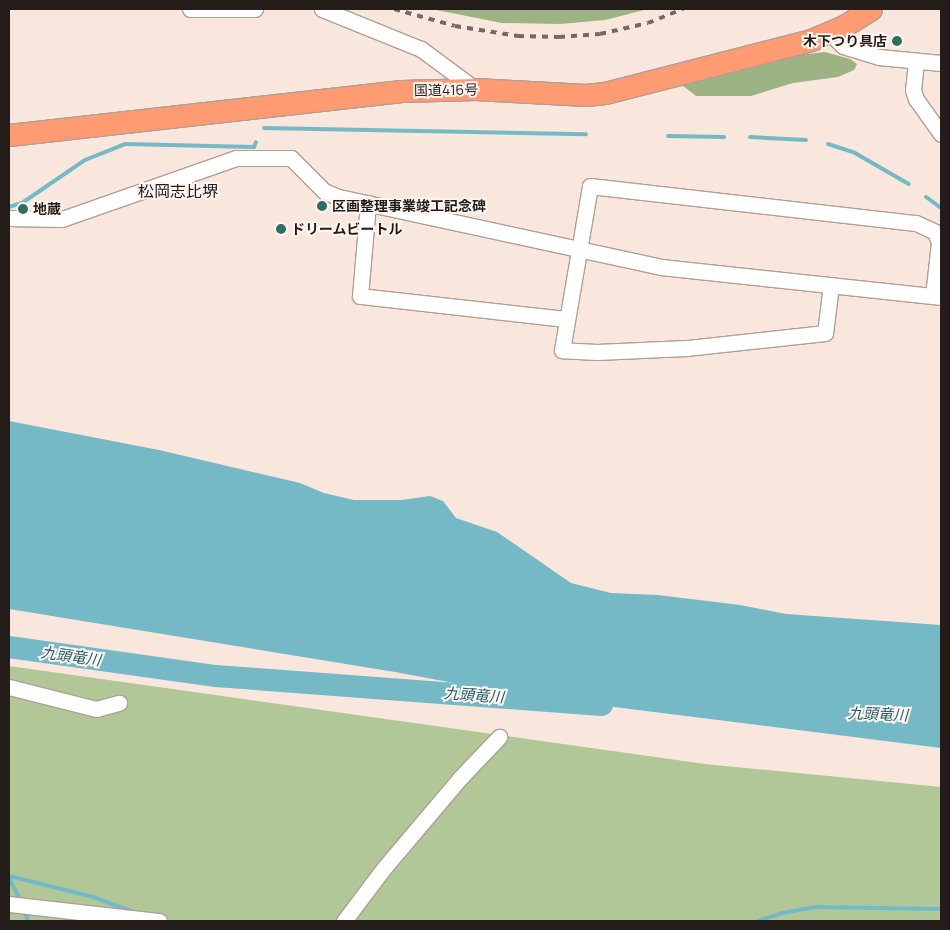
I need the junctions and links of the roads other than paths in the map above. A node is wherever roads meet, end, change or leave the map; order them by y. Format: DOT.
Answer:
graph roads {
  1 [pos="190,9"];
  2 [pos="255,9"];
  3 [pos="322,9"];
  4 [pos="870,9"];
  5 [pos="830,33"];
  6 [pos="916,62"];
  7 [pos="941,63"];
  8 [pos="475,89"];
  9 [pos="941,134"];
  10 [pos="9,136"];
  11 [pos="368,203"];
  12 [pos="9,218"];
  13 [pos="578,249"];
  14 [pos="831,286"];
  15 [pos="937,297"];
  16 [pos="565,319"];
  17 [pos="9,687"];
  18 [pos="119,703"];
  19 [pos="500,737"];
  20 [pos="9,904"];
  21 [pos="159,921"];
  22 [pos="344,921"];
  1 -- 2 [label="street"];
  3 -- 8 [label="street"];
  4 -- 5 [label="highway, 国道416号"];
  5 -- 6 [label="street"];
  5 -- 8 [label="highway, 国道416号"];
  6 -- 7 [label="street"];
  6 -- 9 [label="street"];
  8 -- 10 [label="highway, 国道416号"];
  11 -- 12 [label="street"];
  11 -- 13 [label="street"];
  11 -- 16 [label="street"];
  13 -- 14 [label="street"];
  13 -- 15 [label="street"];
  13 -- 16 [label="street"];
  14 -- 15 [label="street"];
  14 -- 16 [label="street"];
  17 -- 18 [label="street"];
  19 -- 22 [label="street"];
  20 -- 21 [label="street"];
}
